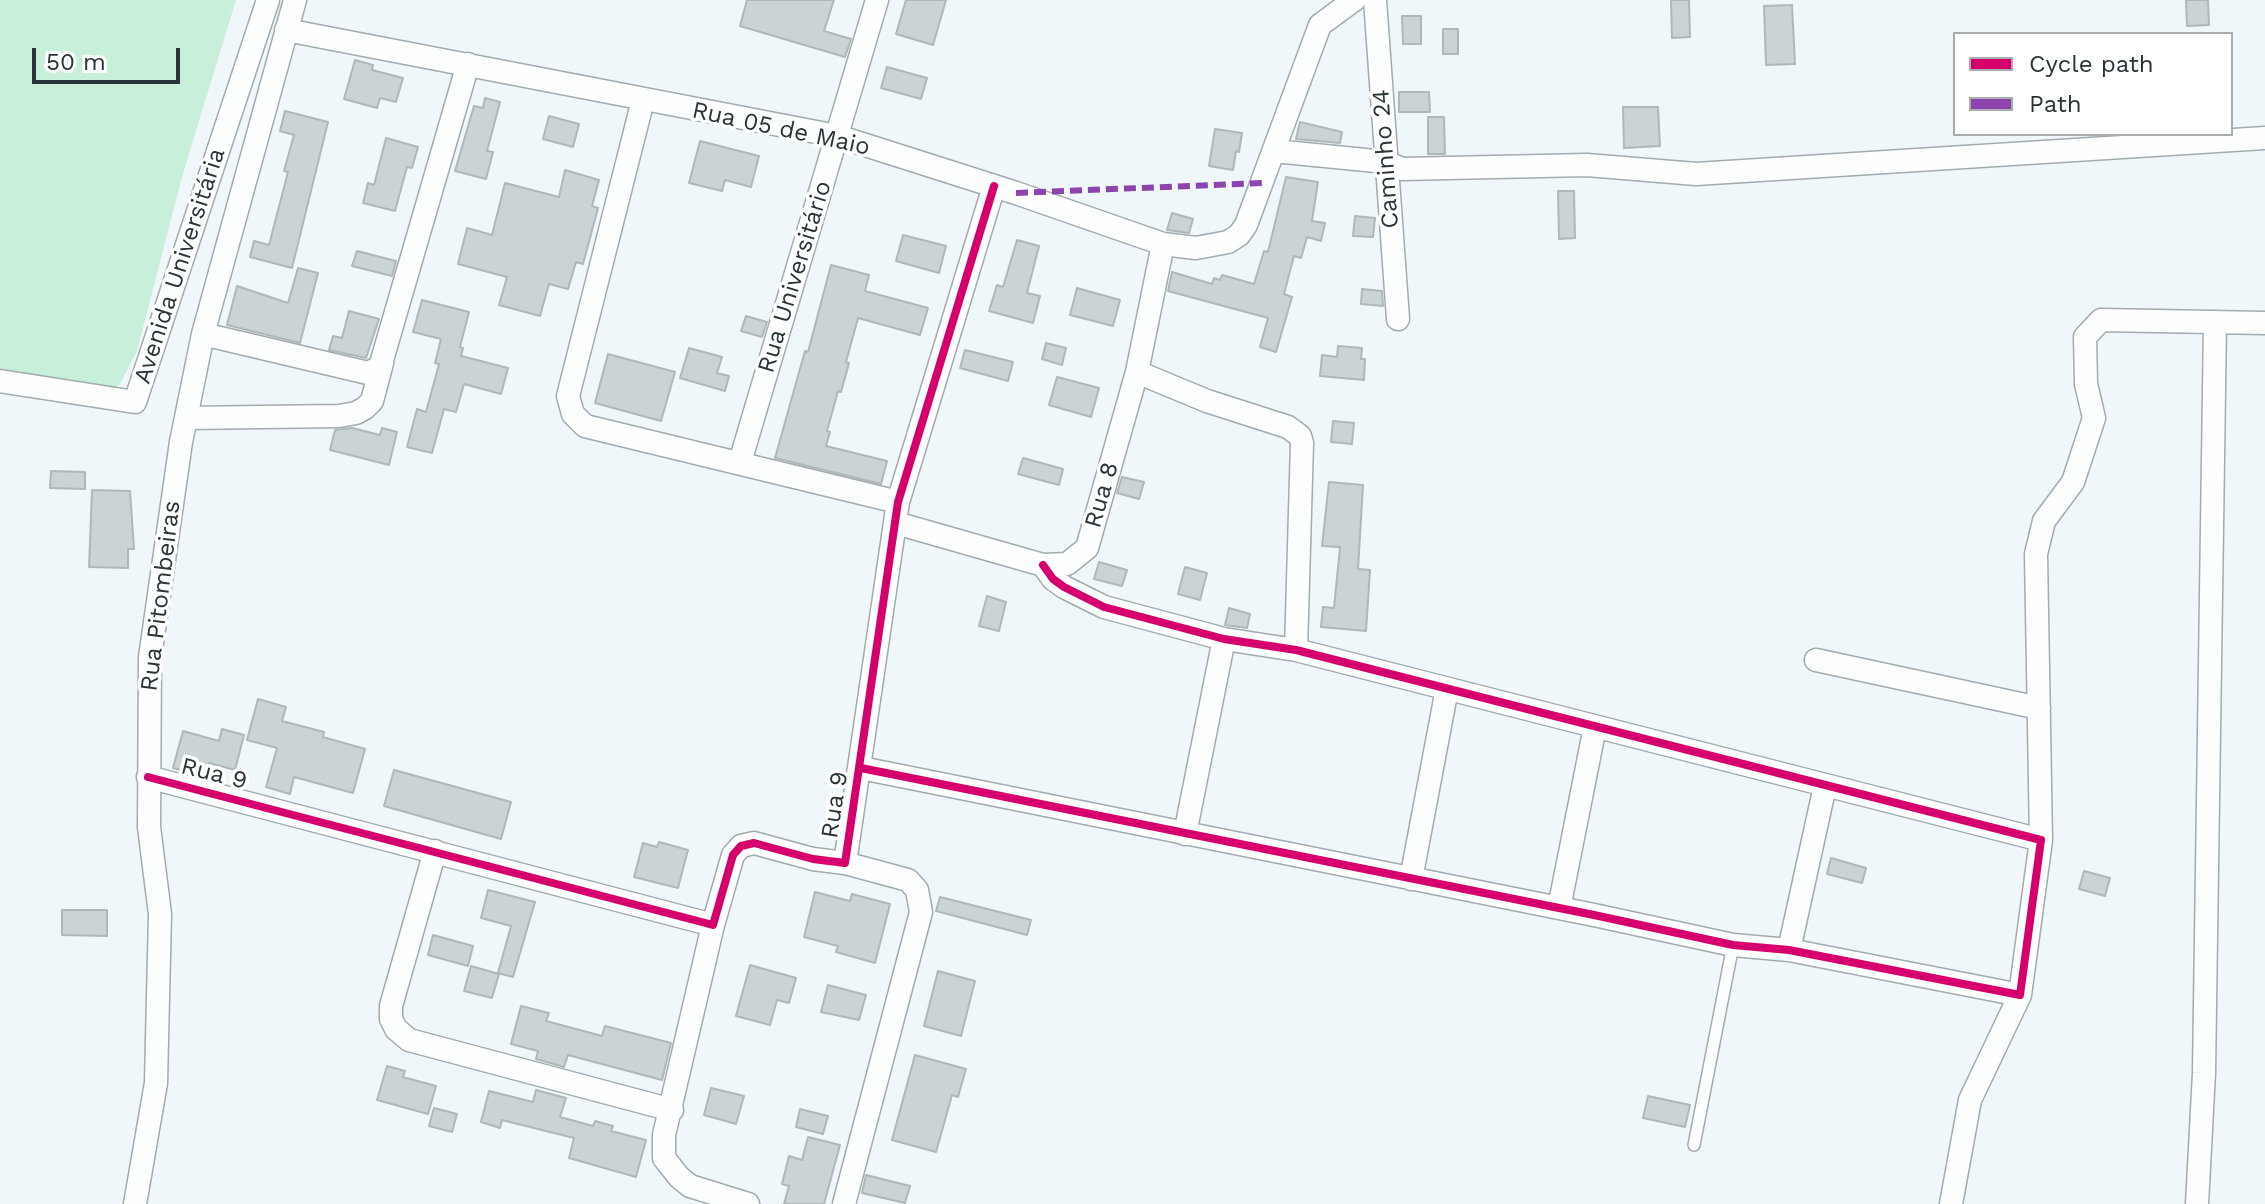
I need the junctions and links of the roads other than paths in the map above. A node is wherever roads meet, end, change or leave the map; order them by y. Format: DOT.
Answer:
graph roads {
  1 [pos="268,0"];
  2 [pos="295,0"];
  3 [pos="877,0"];
  4 [pos="1329,0"];
  5 [pos="1354,0"];
  6 [pos="1375,0"];
  7 [pos="1320,25"];
  8 [pos="286,30"];
  9 [pos="468,64"];
  10 [pos="643,100"];
  11 [pos="837,136"];
  12 [pos="2265,138"];
  13 [pos="1274,151"];
  14 [pos="1386,162"];
  15 [pos="994,186"];
  16 [pos="1163,244"];
  17 [pos="1398,319"];
  18 [pos="2215,322"];
  19 [pos="2265,323"];
  20 [pos="203,334"];
  21 [pos="382,363"];
  22 [pos="1137,372"];
  23 [pos="0,381"];
  24 [pos="186,418"];
  25 [pos="740,462"];
  26 [pos="897,512"];
  27 [pos="1087,548"];
  28 [pos="1043,565"];
  29 [pos="1075,593"];
  30 [pos="1224,639"];
  31 [pos="1296,650"];
  32 [pos="1816,660"];
  33 [pos="1447,689"];
  34 [pos="2039,708"];
  35 [pos="1595,727"];
  36 [pos="861,768"];
  37 [pos="148,777"];
  38 [pos="1825,786"];
  39 [pos="1185,834"];
  40 [pos="2041,840"];
  41 [pos="435,851"];
  42 [pos="845,863"];
  43 [pos="1411,879"];
  44 [pos="1559,908"];
  45 [pos="713,925"];
  46 [pos="1733,945"];
  47 [pos="1789,950"];
  48 [pos="2020,995"];
  49 [pos="672,1110"];
  50 [pos="1694,1145"];
  51 [pos="135,1204"];
  52 [pos="748,1204"];
  53 [pos="844,1204"];
  54 [pos="1951,1204"];
  55 [pos="2197,1204"];
  1 -- 23 [label="street, Avenida Universitária"];
  2 -- 8 [label="street, Rua Pitombeiras"];
  3 -- 11 [label="street, Rua Universitário"];
  4 -- 7 [label="street, Rua 05 de Maio"];
  5 -- 7 [label="street"];
  6 -- 14 [label="street, Caminho 24"];
  7 -- 13 [label="street, Rua 05 de Maio"];
  8 -- 9 [label="street, Rua 05 de Maio"];
  8 -- 20 [label="street, Rua Pitombeiras"];
  9 -- 10 [label="street, Rua 05 de Maio"];
  9 -- 21 [label="street"];
  10 -- 11 [label="street, Rua 05 de Maio"];
  10 -- 25 [label="street"];
  11 -- 15 [label="street, Rua 05 de Maio"];
  11 -- 25 [label="street, Rua Universitário"];
  12 -- 14 [label="street"];
  13 -- 14 [label="street"];
  13 -- 16 [label="street, Rua 05 de Maio"];
  14 -- 17 [label="street, Caminho 24"];
  15 -- 16 [label="street, Rua 05 de Maio"];
  15 -- 26 [label="street, Rua 9"];
  16 -- 22 [label="street, Rua 8"];
  18 -- 19 [label="street"];
  18 -- 34 [label="street"];
  18 -- 55 [label="street"];
  20 -- 21 [label="street"];
  20 -- 24 [label="street, Rua Pitombeiras"];
  21 -- 24 [label="street"];
  22 -- 27 [label="street, Rua 8"];
  22 -- 31 [label="street"];
  24 -- 37 [label="street, Rua Pitombeiras"];
  25 -- 26 [label="street"];
  26 -- 28 [label="street"];
  26 -- 36 [label="street, Rua 9"];
  27 -- 28 [label="street, Rua 8"];
  27 -- 29 [label="street"];
  28 -- 29 [label="street"];
  29 -- 30 [label="street"];
  30 -- 31 [label="street"];
  30 -- 39 [label="street"];
  31 -- 33 [label="street"];
  32 -- 34 [label="street"];
  33 -- 35 [label="street"];
  33 -- 43 [label="street"];
  34 -- 40 [label="street"];
  35 -- 38 [label="street"];
  35 -- 44 [label="street"];
  36 -- 39 [label="street"];
  36 -- 42 [label="street, Rua 9"];
  37 -- 41 [label="street, Rua 9"];
  37 -- 51 [label="street, Rua Pitombeiras"];
  38 -- 40 [label="street"];
  38 -- 47 [label="street"];
  39 -- 43 [label="street"];
  40 -- 48 [label="street"];
  41 -- 45 [label="street, Rua 9"];
  41 -- 49 [label="street"];
  42 -- 45 [label="street, Rua 9"];
  42 -- 53 [label="street"];
  43 -- 44 [label="street"];
  44 -- 46 [label="street"];
  45 -- 49 [label="street"];
  46 -- 47 [label="street"];
  46 -- 50 [label="lane"];
  47 -- 48 [label="street"];
  48 -- 54 [label="street"];
  49 -- 52 [label="street"];
}
